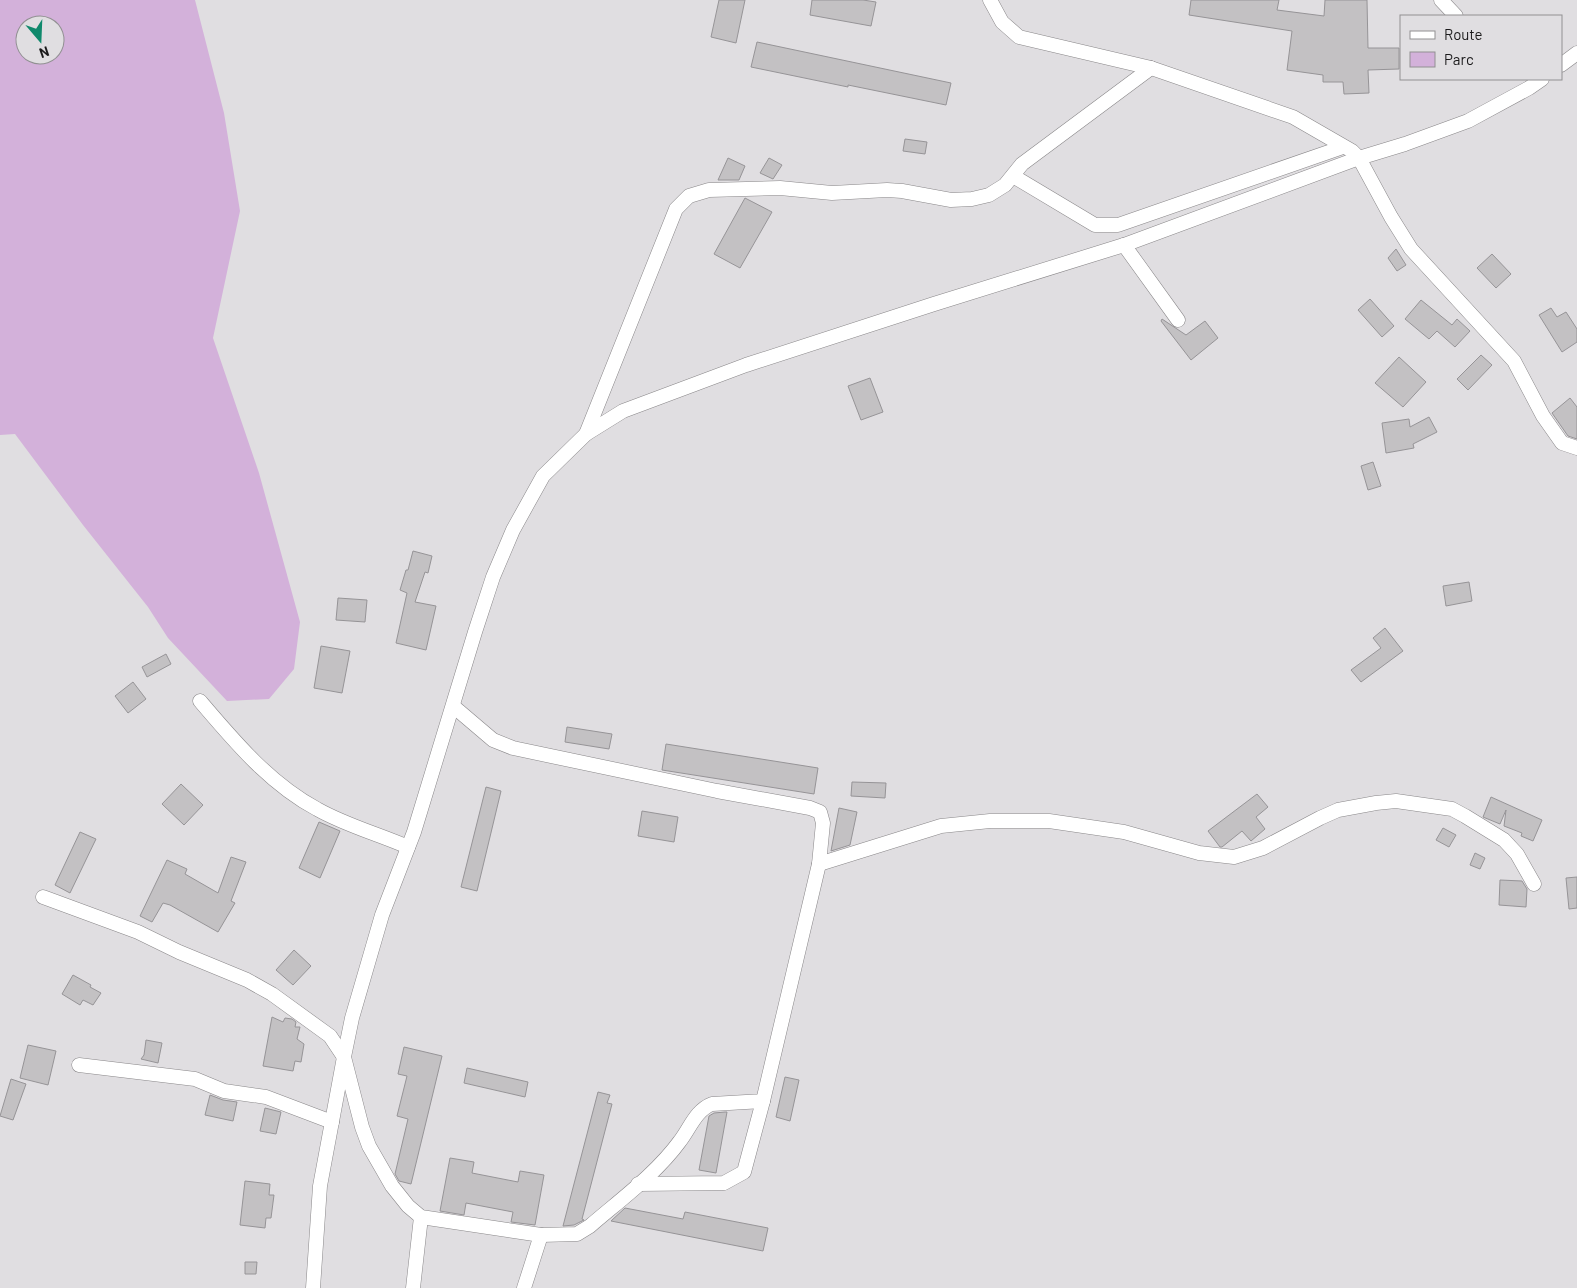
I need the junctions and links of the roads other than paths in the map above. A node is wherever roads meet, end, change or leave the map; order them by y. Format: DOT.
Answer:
graph roads {
  1 [pos="990,0"];
  2 [pos="1441,0"];
  3 [pos="1455,15"];
  4 [pos="1577,53"];
  5 [pos="1562,64"];
  6 [pos="1151,68"];
  7 [pos="1538,80"];
  8 [pos="1524,83"];
  9 [pos="1343,147"];
  10 [pos="1359,158"];
  11 [pos="1013,176"];
  12 [pos="1124,245"];
  13 [pos="1178,320"];
  14 [pos="586,434"];
  15 [pos="1577,448"];
  16 [pos="200,701"];
  17 [pos="453,706"];
  18 [pos="408,846"];
  19 [pos="819,864"];
  20 [pos="1534,884"];
  21 [pos="43,898"];
  22 [pos="344,1057"];
  23 [pos="78,1065"];
  24 [pos="763,1102"];
  25 [pos="332,1122"];
  26 [pos="638,1184"];
  27 [pos="422,1217"];
  28 [pos="541,1235"];
  29 [pos="313,1288"];
  30 [pos="414,1288"];
  31 [pos="524,1288"];
  1 -- 6 [label="street"];
  2 -- 3 [label="street"];
  4 -- 5 [label="street"];
  6 -- 9 [label="street"];
  6 -- 11 [label="street"];
  7 -- 8 [label="street"];
  8 -- 10 [label="street"];
  9 -- 10 [label="street"];
  9 -- 11 [label="street"];
  10 -- 12 [label="street"];
  10 -- 15 [label="street"];
  11 -- 14 [label="street"];
  12 -- 13 [label="street"];
  12 -- 14 [label="street"];
  14 -- 17 [label="street"];
  16 -- 18 [label="street"];
  17 -- 18 [label="street"];
  17 -- 19 [label="street"];
  18 -- 22 [label="street"];
  19 -- 20 [label="street"];
  19 -- 24 [label="street"];
  21 -- 22 [label="street"];
  22 -- 25 [label="street"];
  22 -- 27 [label="street"];
  23 -- 25 [label="street"];
  24 -- 26 [label="street"];
  24 -- 26 [label="street"];
  25 -- 29 [label="street"];
  26 -- 28 [label="street"];
  27 -- 28 [label="street"];
  27 -- 30 [label="street"];
  28 -- 31 [label="street"];
}
